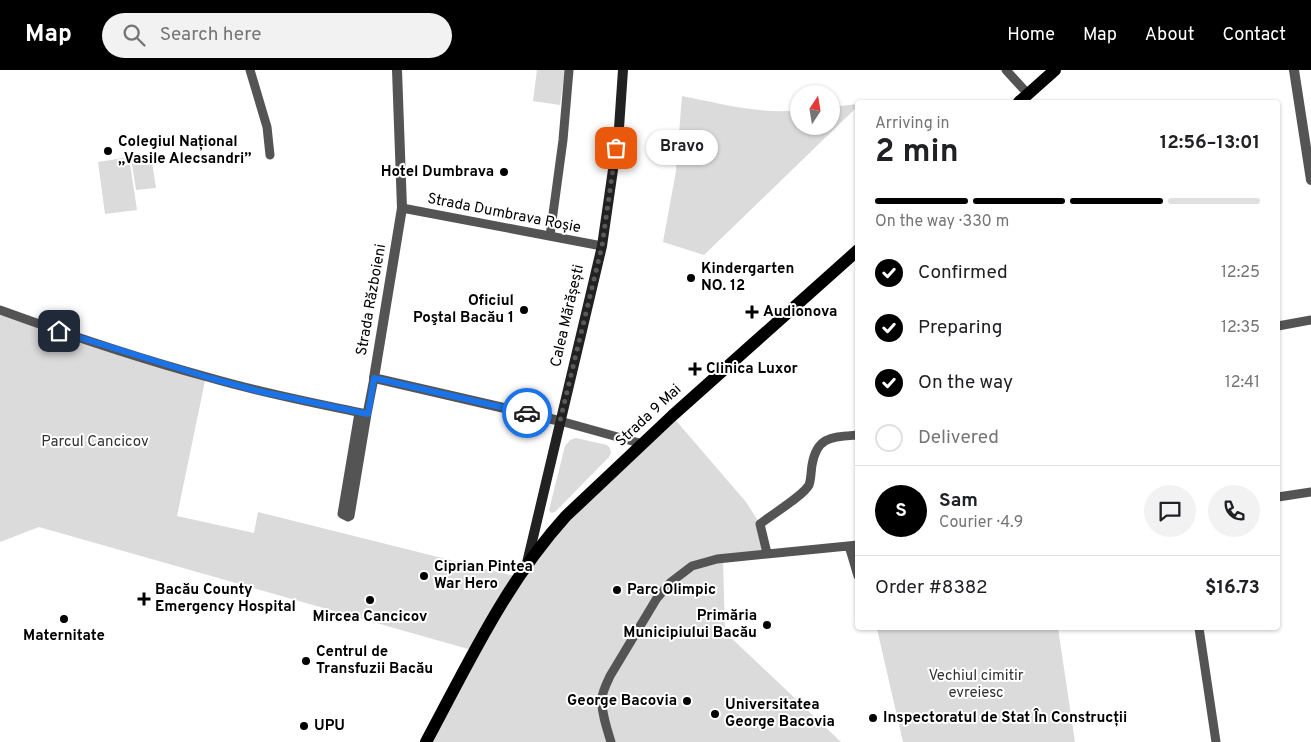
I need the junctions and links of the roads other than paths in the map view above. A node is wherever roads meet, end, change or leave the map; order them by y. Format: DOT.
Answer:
graph roads {
  1 [pos="250,70"];
  2 [pos="397,70"];
  3 [pos="569,70"];
  4 [pos="623,70"];
  5 [pos="1006,70"];
  6 [pos="1054,70"];
  7 [pos="1294,70"];
  8 [pos="1024,98"];
  9 [pos="270,155"];
  10 [pos="1311,180"];
  11 [pos="402,208"];
  12 [pos="550,236"];
  13 [pos="602,246"];
  14 [pos="855,253"];
  15 [pos="0,310"];
  16 [pos="1311,320"];
  17 [pos="1280,326"];
  18 [pos="374,378"];
  19 [pos="363,413"];
  20 [pos="560,421"];
  21 [pos="855,435"];
  22 [pos="643,444"];
  23 [pos="1311,492"];
  24 [pos="1280,497"];
  25 [pos="853,546"];
  26 [pos="767,553"];
  27 [pos="526,566"];
  28 [pos="1199,630"];
  29 [pos="426,742"];
  30 [pos="611,742"];
  31 [pos="1216,742"];
  1 -- 9 [label="street"];
  2 -- 11 [label="street, Strada Războieni"];
  3 -- 12 [label="street"];
  4 -- 13 [label="main road, Calea Mărășești"];
  5 -- 8 [label="street"];
  6 -- 8 [label="main road"];
  7 -- 10 [label="street"];
  11 -- 12 [label="street, Strada Dumbrava Roșie"];
  11 -- 18 [label="street, Strada Războieni"];
  12 -- 13 [label="street, Strada Dumbrava Roșie"];
  13 -- 20 [label="main road, Calea Mărășești"];
  14 -- 22 [label="main road, Strada 9 Mai"];
  15 -- 19 [label="street"];
  16 -- 17 [label="street"];
  18 -- 19 [label="street"];
  18 -- 20 [label="street, Strada Războieni"];
  19 -- 19 [label="street"];
  20 -- 22 [label="street, Strada Războieni"];
  20 -- 27 [label="main road, Calea Mărășești"];
  21 -- 26 [label="street"];
  22 -- 27 [label="main road, Strada 9 Mai"];
  23 -- 24 [label="street"];
  25 -- 26 [label="street"];
  26 -- 30 [label="street"];
  27 -- 29 [label="main road, Strada 9 Mai"];
  28 -- 31 [label="street"];
}
